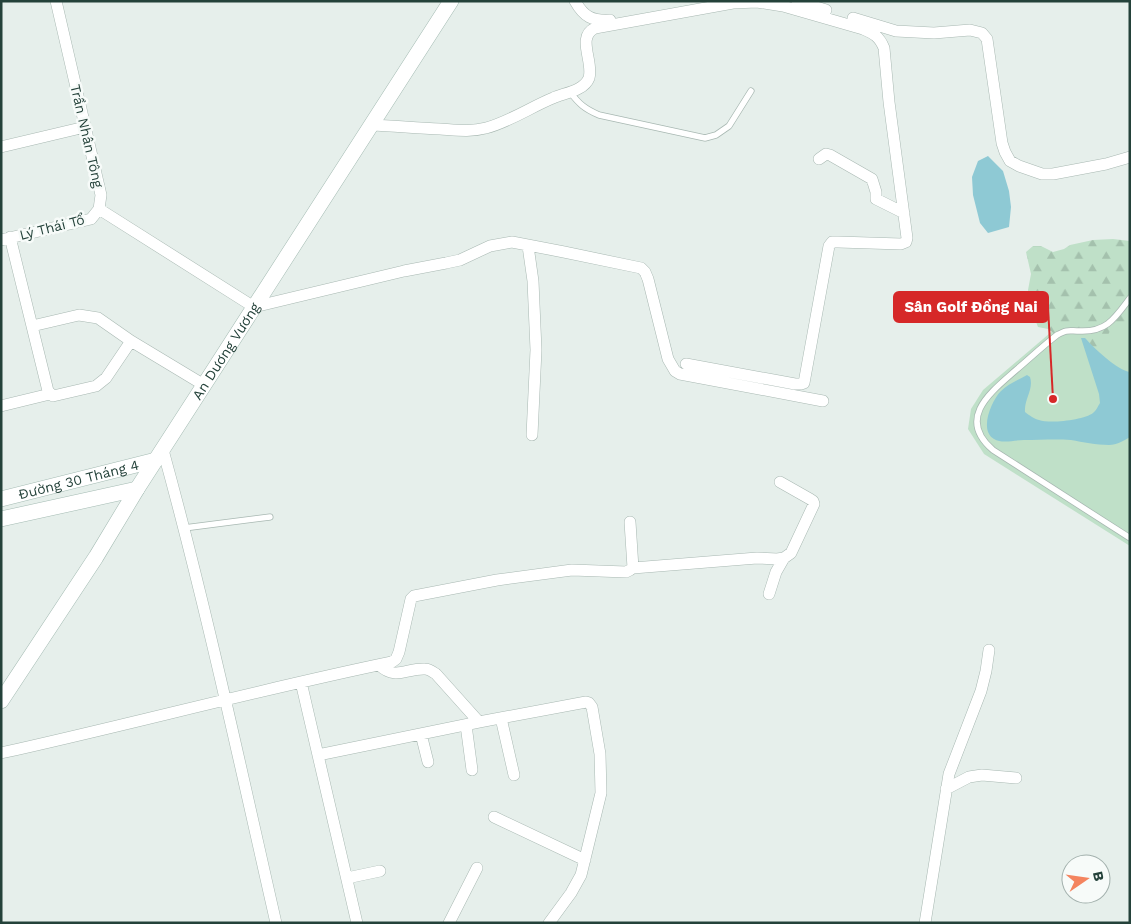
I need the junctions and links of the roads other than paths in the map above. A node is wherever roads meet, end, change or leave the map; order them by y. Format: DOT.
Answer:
graph roads {
  1 [pos="56,1"];
  2 [pos="451,1"];
  3 [pos="575,1"];
  4 [pos="713,1"];
  5 [pos="797,1"];
  6 [pos="751,91"];
  7 [pos="570,92"];
  8 [pos="371,125"];
  9 [pos="85,127"];
  10 [pos="1,147"];
  11 [pos="1130,157"];
  12 [pos="819,159"];
  13 [pos="876,200"];
  14 [pos="99,209"];
  15 [pos="871,211"];
  16 [pos="904,213"];
  17 [pos="6,238"];
  18 [pos="528,246"];
  19 [pos="1130,298"];
  20 [pos="254,307"];
  21 [pos="32,326"];
  22 [pos="131,341"];
  23 [pos="686,364"];
  24 [pos="204,385"];
  25 [pos="50,394"];
  26 [pos="823,401"];
  27 [pos="1,406"];
  28 [pos="532,434"];
  29 [pos="159,455"];
  30 [pos="780,482"];
  31 [pos="137,489"];
  32 [pos="1,499"];
  33 [pos="270,517"];
  34 [pos="1,519"];
  35 [pos="630,522"];
  36 [pos="184,528"];
  37 [pos="1130,538"];
  38 [pos="784,558"];
  39 [pos="633,568"];
  40 [pos="769,594"];
  41 [pos="989,650"];
  42 [pos="379,665"];
  43 [pos="301,682"];
  44 [pos="225,699"];
  45 [pos="1,701"];
  46 [pos="501,718"];
  47 [pos="479,722"];
  48 [pos="466,725"];
  49 [pos="421,734"];
  50 [pos="1,753"];
  51 [pos="318,755"];
  52 [pos="428,762"];
  53 [pos="472,770"];
  54 [pos="514,775"];
  55 [pos="1016,778"];
  56 [pos="946,789"];
  57 [pos="494,817"];
  58 [pos="585,860"];
  59 [pos="477,868"];
  60 [pos="380,870"];
  61 [pos="347,878"];
  62 [pos="276,923"];
  63 [pos="357,923"];
  64 [pos="449,923"];
  65 [pos="549,923"];
  66 [pos="925,923"];
  1 -- 9 [label="street, Trần Nhân Tông"];
  2 -- 8 [label="street, An Dương Vương"];
  3 -- 4 [label="street"];
  5 -- 11 [label="street"];
  6 -- 7 [label="lane"];
  7 -- 8 [label="street"];
  7 -- 16 [label="street"];
  8 -- 20 [label="street, An Dương Vương"];
  9 -- 10 [label="street"];
  9 -- 14 [label="street, Trần Nhân Tông"];
  12 -- 13 [label="street"];
  13 -- 15 [label="street"];
  13 -- 16 [label="street"];
  14 -- 17 [label="street, Lý Thái Tổ"];
  14 -- 20 [label="street"];
  16 -- 23 [label="street"];
  17 -- 21 [label="street"];
  18 -- 20 [label="street"];
  18 -- 26 [label="street"];
  18 -- 28 [label="street"];
  19 -- 37 [label="lane"];
  20 -- 24 [label="street, An Dương Vương"];
  21 -- 22 [label="street"];
  21 -- 25 [label="street"];
  22 -- 24 [label="street"];
  22 -- 25 [label="street"];
  24 -- 29 [label="street, An Dương Vương"];
  25 -- 27 [label="street"];
  29 -- 31 [label="street, An Dương Vương"];
  29 -- 32 [label="street, Đường 30 Tháng 4"];
  29 -- 36 [label="street"];
  30 -- 38 [label="street"];
  31 -- 34 [label="street, Đường 30 Tháng 4"];
  31 -- 45 [label="street, An Dương Vương"];
  33 -- 36 [label="lane"];
  35 -- 39 [label="street"];
  36 -- 44 [label="street"];
  38 -- 39 [label="street"];
  38 -- 40 [label="street"];
  39 -- 42 [label="street"];
  41 -- 56 [label="street"];
  42 -- 43 [label="street"];
  42 -- 47 [label="street"];
  43 -- 44 [label="street"];
  43 -- 51 [label="street"];
  44 -- 50 [label="street"];
  44 -- 62 [label="street"];
  46 -- 47 [label="street"];
  46 -- 54 [label="street"];
  46 -- 58 [label="street"];
  47 -- 48 [label="street"];
  48 -- 49 [label="street"];
  48 -- 53 [label="street"];
  49 -- 51 [label="street"];
  49 -- 52 [label="street"];
  51 -- 61 [label="street"];
  55 -- 56 [label="street"];
  56 -- 66 [label="street"];
  57 -- 58 [label="street"];
  58 -- 65 [label="street"];
  59 -- 64 [label="street"];
  60 -- 61 [label="street"];
  61 -- 63 [label="street"];
}
